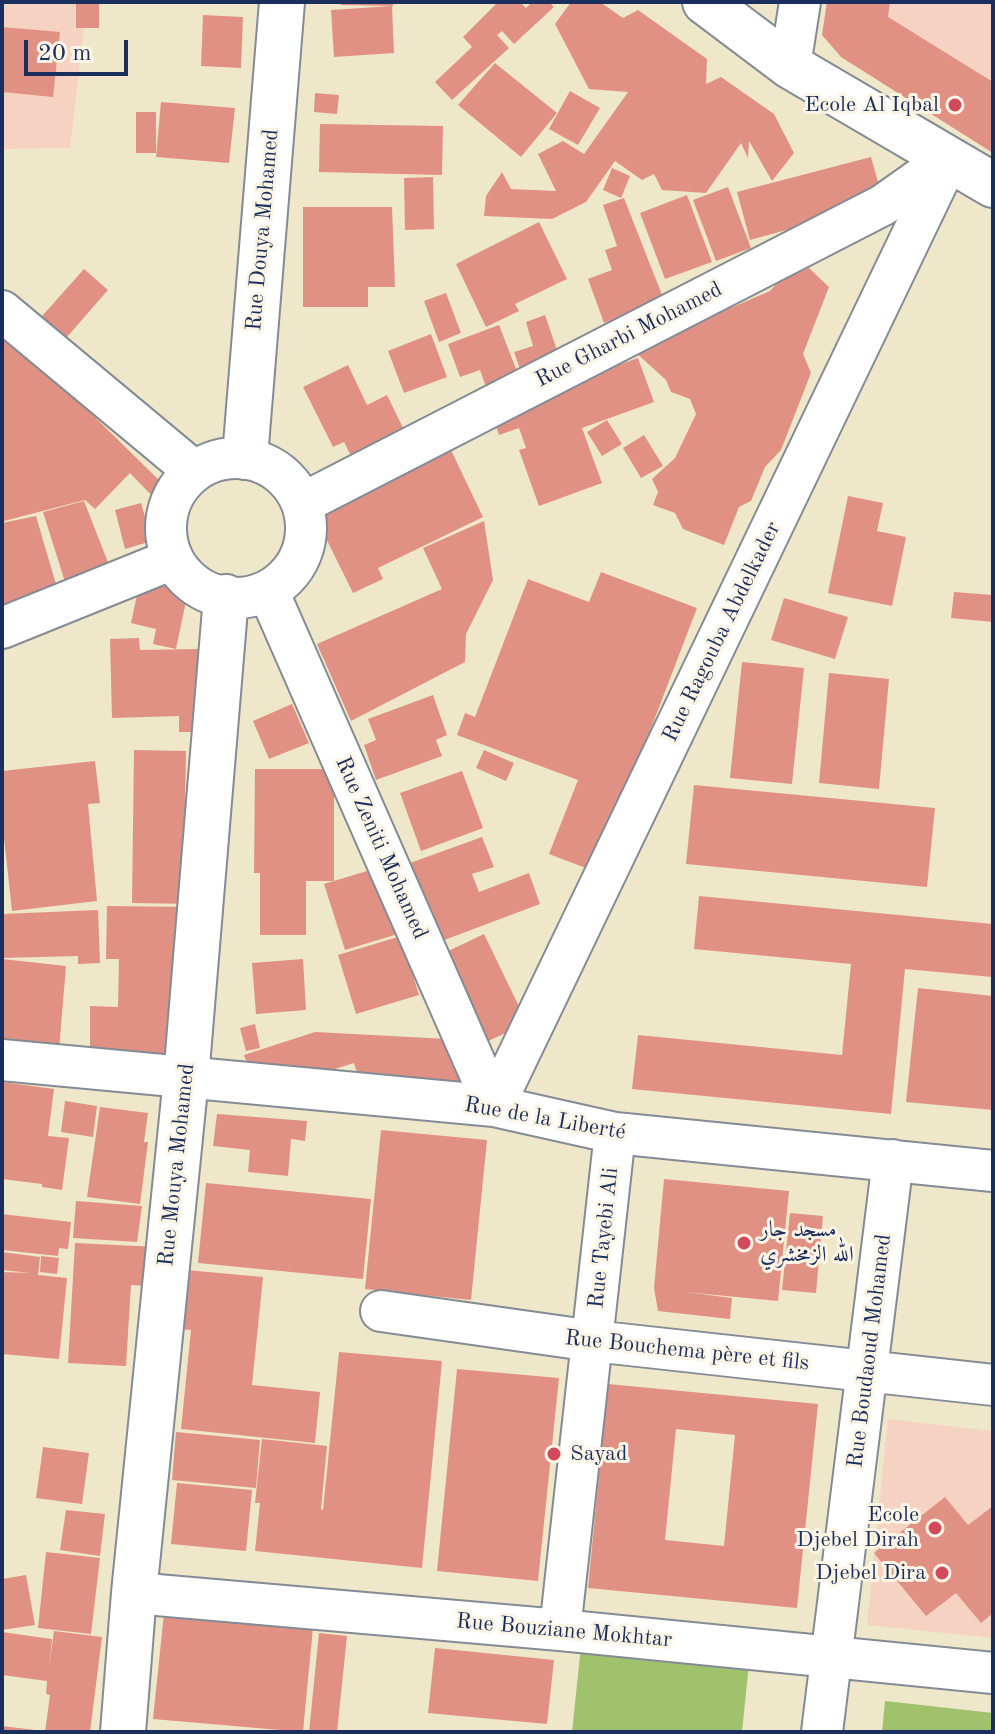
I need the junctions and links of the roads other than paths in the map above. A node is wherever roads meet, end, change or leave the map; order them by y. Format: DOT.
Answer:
graph roads {
  1 [pos="282,2"];
  2 [pos="705,2"];
  3 [pos="800,2"];
  4 [pos="790,66"];
  5 [pos="949,158"];
  6 [pos="993,185"];
  7 [pos="2,311"];
  8 [pos="245,457"];
  9 [pos="194,471"];
  10 [pos="303,503"];
  11 [pos="173,559"];
  12 [pos="247,594"];
  13 [pos="2,628"];
  14 [pos="2,1060"];
  15 [pos="186,1078"];
  16 [pos="494,1106"];
  17 [pos="615,1133"];
  18 [pos="893,1160"];
  19 [pos="993,1171"];
  20 [pos="381,1311"];
  21 [pos="593,1341"];
  22 [pos="868,1371"];
  23 [pos="993,1385"];
  24 [pos="134,1593"];
  25 [pos="560,1630"];
  26 [pos="832,1657"];
  27 [pos="993,1673"];
  28 [pos="123,1732"];
  29 [pos="822,1732"];
  1 -- 8 [label="street, Rue Douya Mohamed"];
  2 -- 4 [label="street"];
  3 -- 4 [label="street"];
  4 -- 5 [label="street"];
  5 -- 6 [label="street"];
  5 -- 10 [label="street, Rue Gharbi Mohamed"];
  5 -- 16 [label="street, Rue Ragouba Abdelkader"];
  7 -- 9 [label="street"];
  8 -- 9 [label="street"];
  8 -- 10 [label="street"];
  9 -- 11 [label="street"];
  10 -- 12 [label="street"];
  11 -- 12 [label="street"];
  11 -- 13 [label="street"];
  12 -- 15 [label="street, Rue Mouya Mohamed"];
  12 -- 16 [label="street, Rue Zeniti Mohamed"];
  14 -- 15 [label="street, Rue de la Liberté"];
  15 -- 16 [label="street, Rue de la Liberté"];
  15 -- 24 [label="street, Rue Mouya Mohamed"];
  16 -- 17 [label="street, Rue de la Liberté"];
  17 -- 18 [label="street, Rue de la Liberté"];
  17 -- 21 [label="street, Rue Tayebi Ali"];
  18 -- 19 [label="street, Rue de la Liberté"];
  18 -- 22 [label="street, Rue Boudaoud Mohamed"];
  20 -- 21 [label="street, Rue Bouchema père et fils"];
  21 -- 22 [label="street, Rue Bouchema père et fils"];
  21 -- 25 [label="street, Rue Tayebi Ali"];
  22 -- 23 [label="street, Rue Bouchema père et fils"];
  22 -- 26 [label="street, Rue Boudaoud Mohamed"];
  24 -- 25 [label="street, Rue Bouziane Mokhtar"];
  24 -- 28 [label="street, Rue Mouya Mohamed"];
  25 -- 26 [label="street, Rue Bouziane Mokhtar"];
  26 -- 27 [label="street, Rue Bouziane Mokhtar"];
  26 -- 29 [label="street, Rue Boudaoud Mohamed"];
}
